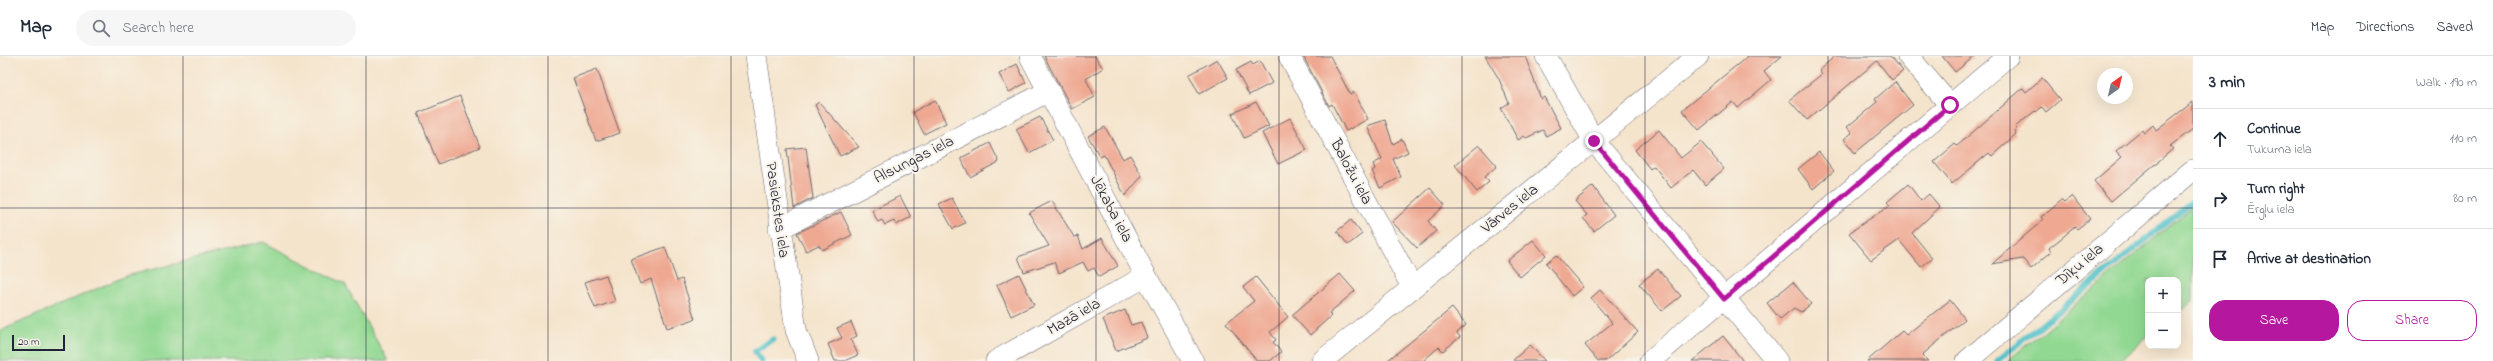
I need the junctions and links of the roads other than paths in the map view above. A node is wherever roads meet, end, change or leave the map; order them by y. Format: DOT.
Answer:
graph roads {
  1 [pos="756,56"];
  2 [pos="1030,56"];
  3 [pos="1289,56"];
  4 [pos="1546,56"];
  5 [pos="1698,56"];
  6 [pos="1908,56"];
  7 [pos="2008,56"];
  8 [pos="1049,91"];
  9 [pos="1950,105"];
  10 [pos="1594,141"];
  11 [pos="2193,170"];
  12 [pos="780,229"];
  13 [pos="1146,276"];
  14 [pos="1412,287"];
  15 [pos="1724,299"];
  16 [pos="1000,359"];
  17 [pos="808,361"];
  18 [pos="1193,361"];
  19 [pos="1322,361"];
  20 [pos="1650,361"];
  21 [pos="1777,361"];
  22 [pos="1967,361"];
  1 -- 12 [label="street, Pasiekstes iela"];
  2 -- 8 [label="street, Jēkaba iela"];
  3 -- 14 [label="street, Baložu iela"];
  4 -- 10 [label="street"];
  5 -- 10 [label="street, Vārves iela"];
  6 -- 9 [label="street"];
  7 -- 9 [label="street"];
  8 -- 12 [label="street, Alsungas iela"];
  8 -- 13 [label="street, Jēkaba iela"];
  9 -- 15 [label="street"];
  10 -- 14 [label="street, Vārves iela"];
  10 -- 15 [label="street"];
  11 -- 22 [label="street, Dīķu iela"];
  12 -- 17 [label="street, Pasiekstes iela"];
  13 -- 16 [label="street, Mazā iela"];
  13 -- 18 [label="street, Jēkaba iela"];
  14 -- 19 [label="street, Vārves iela"];
  15 -- 20 [label="street"];
  15 -- 21 [label="street"];
}
